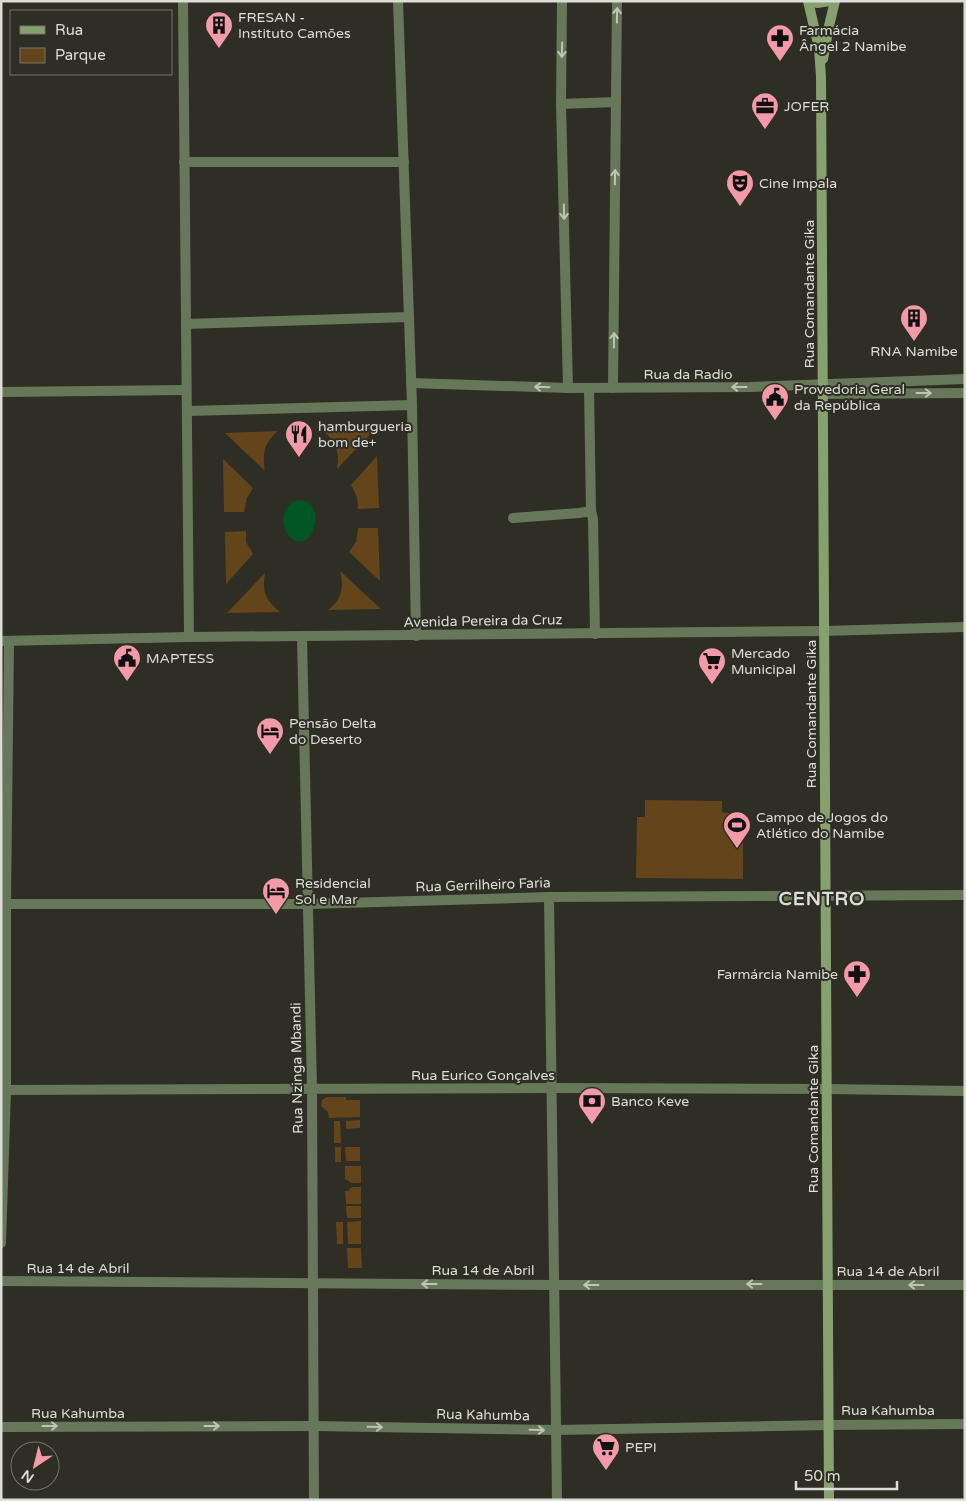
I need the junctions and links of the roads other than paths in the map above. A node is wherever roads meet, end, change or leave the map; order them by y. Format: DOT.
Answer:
graph roads {
  1 [pos="183,1"];
  2 [pos="398,1"];
  3 [pos="562,1"];
  4 [pos="617,1"];
  5 [pos="810,1"];
  6 [pos="830,1"];
  7 [pos="835,1"];
  8 [pos="821,77"];
  9 [pos="616,102"];
  10 [pos="561,104"];
  11 [pos="184,162"];
  12 [pos="404,162"];
  13 [pos="409,318"];
  14 [pos="186,324"];
  15 [pos="965,378"];
  16 [pos="411,383"];
  17 [pos="568,388"];
  18 [pos="589,388"];
  19 [pos="613,388"];
  20 [pos="823,388"];
  21 [pos="186,390"];
  22 [pos="1,392"];
  23 [pos="965,393"];
  24 [pos="412,405"];
  25 [pos="187,411"];
  26 [pos="592,511"];
  27 [pos="513,518"];
  28 [pos="965,627"];
  29 [pos="824,631"];
  30 [pos="595,634"];
  31 [pos="416,636"];
  32 [pos="302,637"];
  33 [pos="189,638"];
  34 [pos="5,641"];
  35 [pos="826,895"];
  36 [pos="965,895"];
  37 [pos="549,897"];
  38 [pos="4,904"];
  39 [pos="308,904"];
  40 [pos="552,1088"];
  41 [pos="312,1089"];
  42 [pos="827,1089"];
  43 [pos="4,1090"];
  44 [pos="965,1091"];
  45 [pos="1,1243"];
  46 [pos="1,1281"];
  47 [pos="313,1283"];
  48 [pos="828,1284"];
  49 [pos="554,1285"];
  50 [pos="965,1285"];
  51 [pos="965,1424"];
  52 [pos="828,1425"];
  53 [pos="313,1426"];
  54 [pos="1,1427"];
  55 [pos="556,1430"];
  56 [pos="314,1500"];
  57 [pos="557,1500"];
  58 [pos="829,1500"];
  1 -- 11 [label="street"];
  2 -- 12 [label="street"];
  3 -- 10 [label="street, one-way"];
  9 -- 4 [label="street, one-way"];
  5 -- 6 [label="street"];
  5 -- 8 [label="street, Rua Comandante Gika"];
  7 -- 8 [label="street, Rua Comandante Gika"];
  8 -- 20 [label="street, Rua Comandante Gika"];
  9 -- 10 [label="street"];
  19 -- 9 [label="street, one-way"];
  10 -- 17 [label="street, one-way"];
  11 -- 12 [label="street"];
  11 -- 14 [label="street"];
  12 -- 13 [label="street"];
  13 -- 14 [label="street"];
  13 -- 16 [label="street"];
  14 -- 21 [label="street"];
  15 -- 20 [label="street, Rua da Radio"];
  17 -- 16 [label="street, Rua da Radio, one-way"];
  16 -- 24 [label="street"];
  17 -- 18 [label="street, Rua da Radio"];
  18 -- 19 [label="street, Rua da Radio"];
  18 -- 26 [label="street"];
  20 -- 19 [label="street, Rua da Radio, one-way"];
  20 -- 23 [label="street, Rua da Radio, one-way"];
  20 -- 29 [label="street, Rua Comandante Gika"];
  21 -- 22 [label="street"];
  21 -- 25 [label="street"];
  24 -- 25 [label="street"];
  24 -- 31 [label="street"];
  25 -- 33 [label="street"];
  26 -- 27 [label="street"];
  26 -- 30 [label="street"];
  28 -- 29 [label="street, Avenida Pereira da Cruz"];
  29 -- 30 [label="street, Avenida Pereira da Cruz"];
  29 -- 35 [label="street, Rua Comandante Gika"];
  30 -- 31 [label="street, Avenida Pereira da Cruz"];
  31 -- 32 [label="street, Avenida Pereira da Cruz"];
  32 -- 33 [label="street, Avenida Pereira da Cruz"];
  32 -- 39 [label="street, Rua Nzinga Mbandi"];
  33 -- 34 [label="street, Avenida Pereira da Cruz"];
  34 -- 38 [label="street"];
  35 -- 36 [label="street, Rua Gerrilheiro Faria"];
  35 -- 37 [label="street, Rua Gerrilheiro Faria"];
  35 -- 42 [label="street, Rua Comandante Gika"];
  37 -- 39 [label="street, Rua Gerrilheiro Faria"];
  37 -- 40 [label="street"];
  38 -- 39 [label="street, Rua Gerrilheiro Faria"];
  38 -- 43 [label="street"];
  39 -- 41 [label="street, Rua Nzinga Mbandi"];
  40 -- 41 [label="street, Rua Eurico Gonçalves"];
  40 -- 42 [label="street, Rua Eurico Gonçalves"];
  40 -- 49 [label="street"];
  41 -- 43 [label="street, Rua Eurico Gonçalves"];
  41 -- 47 [label="street, Rua Nzinga Mbandi"];
  42 -- 44 [label="street, Rua Eurico Gonçalves"];
  42 -- 48 [label="street, Rua Comandante Gika"];
  43 -- 45 [label="street"];
  46 -- 47 [label="street, Rua 14 de Abril"];
  49 -- 47 [label="street, Rua 14 de Abril, one-way"];
  47 -- 53 [label="street, Rua Nzinga Mbandi"];
  48 -- 49 [label="street, Rua 14 de Abril, one-way"];
  50 -- 48 [label="street, Rua 14 de Abril, one-way"];
  48 -- 52 [label="street, Rua Comandante Gika"];
  49 -- 55 [label="street"];
  51 -- 52 [label="street, Rua Kahumba"];
  52 -- 55 [label="street, Rua Kahumba"];
  52 -- 58 [label="street, Rua Comandante Gika"];
  54 -- 53 [label="street, Rua Kahumba, one-way"];
  53 -- 55 [label="street, Rua Kahumba, one-way"];
  53 -- 56 [label="street, Rua Nzinga Mbandi"];
  55 -- 57 [label="street"];
}
